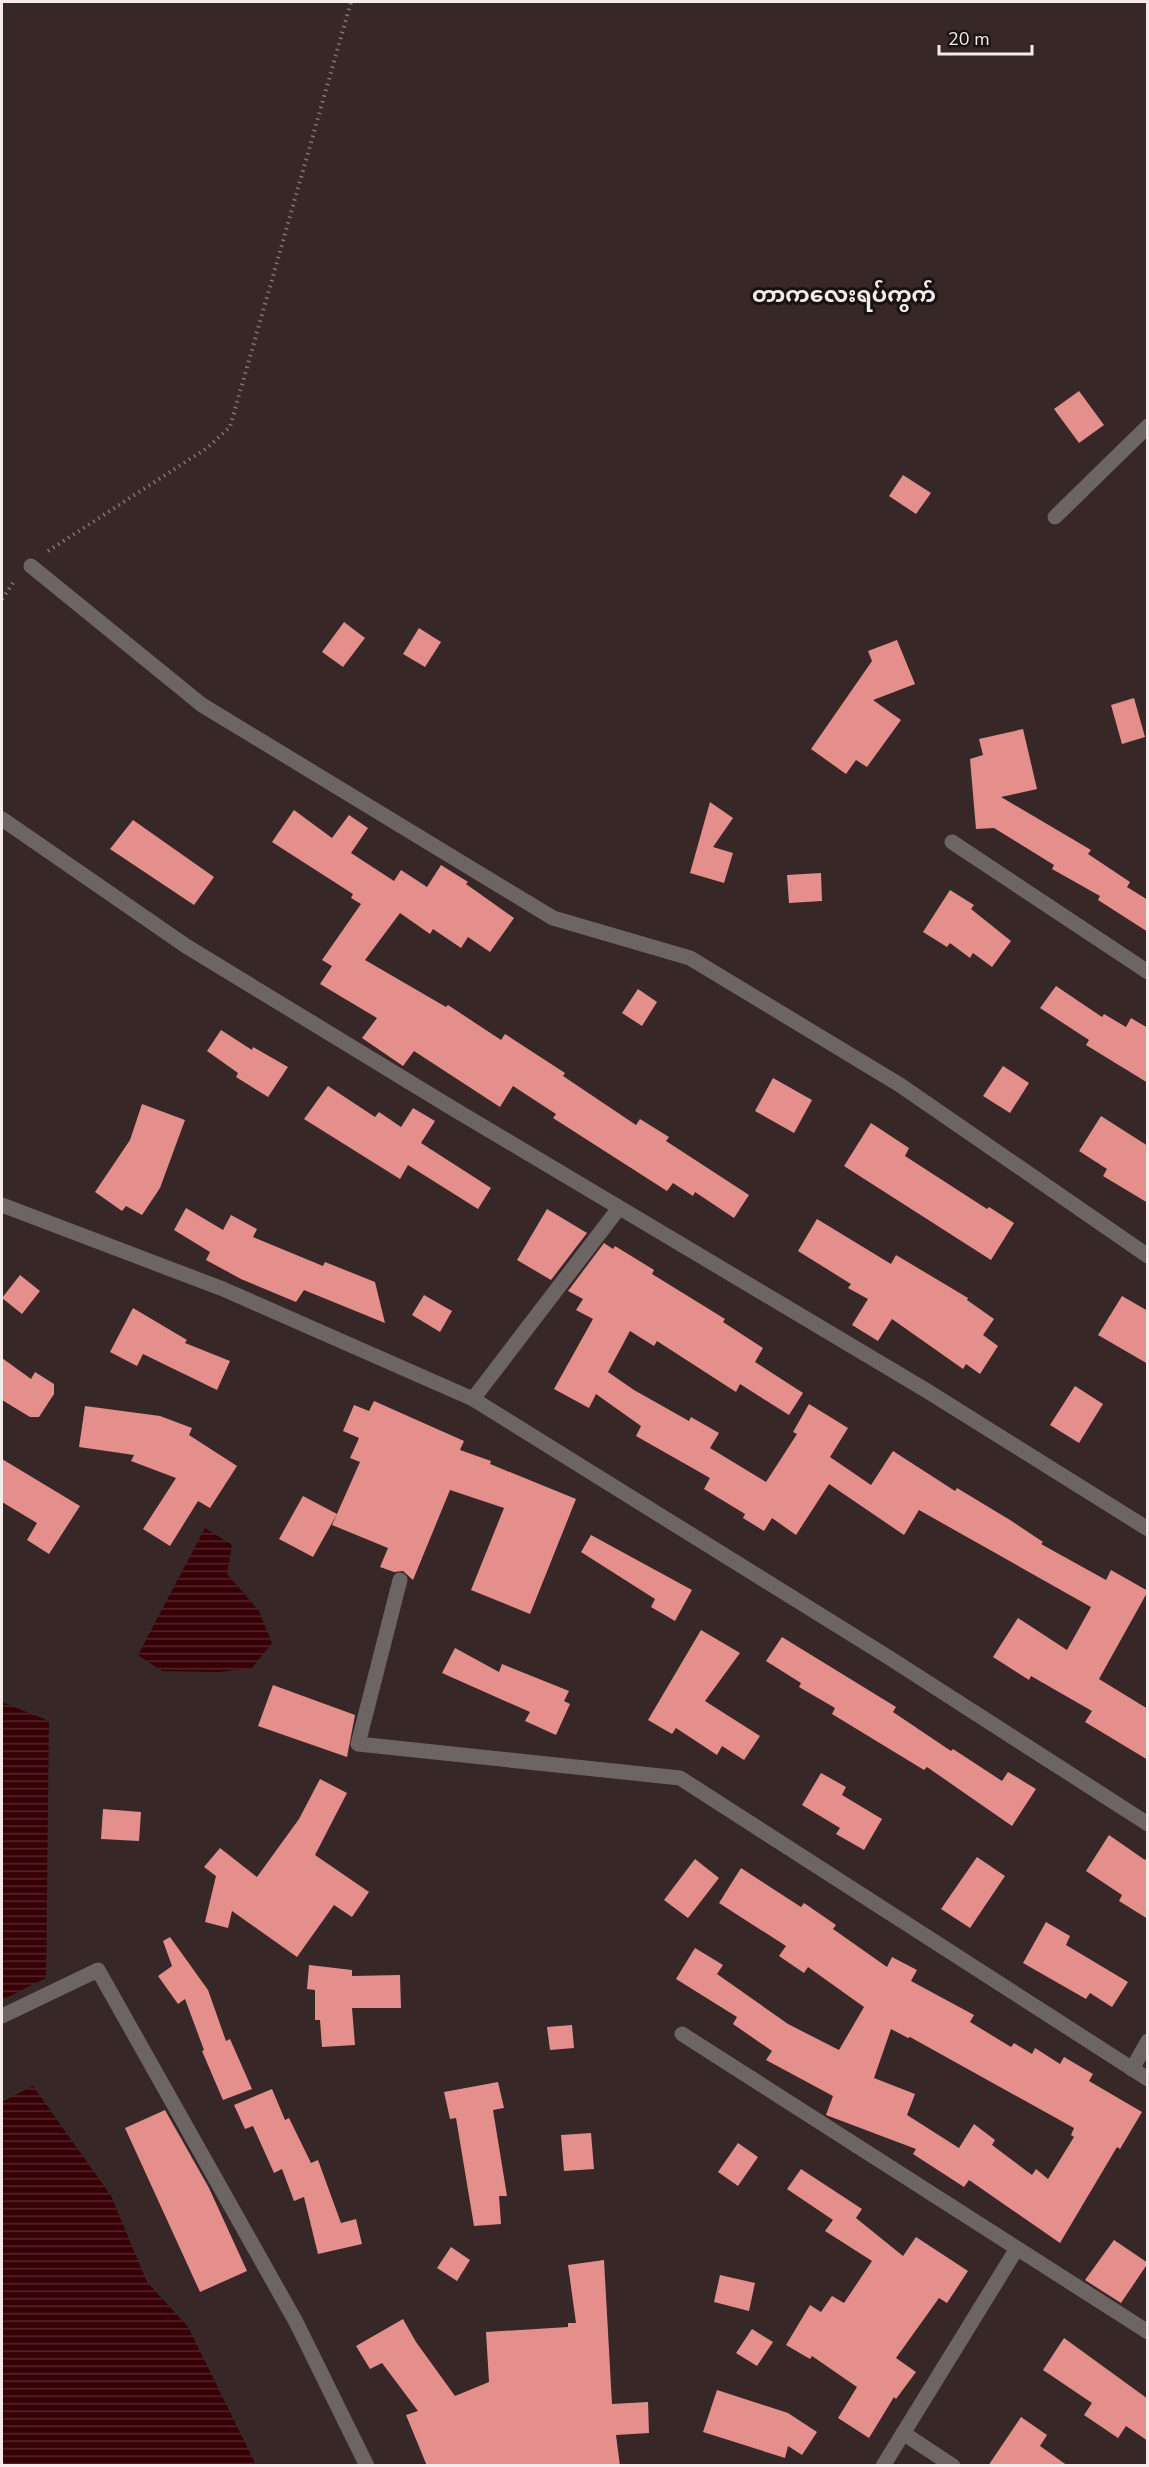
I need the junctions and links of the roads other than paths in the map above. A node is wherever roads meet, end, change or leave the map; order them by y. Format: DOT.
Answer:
graph roads {
  1 [pos="1148,426"];
  2 [pos="1055,517"];
  3 [pos="31,566"];
  4 [pos="2,819"];
  5 [pos="952,842"];
  6 [pos="1148,972"];
  7 [pos="2,1205"];
  8 [pos="619,1208"];
  9 [pos="1148,1256"];
  10 [pos="473,1399"];
  11 [pos="1148,1529"];
  12 [pos="400,1580"];
  13 [pos="1148,1824"];
  14 [pos="2,2016"];
  15 [pos="682,2034"];
  16 [pos="1148,2041"];
  17 [pos="1132,2069"];
  18 [pos="1148,2079"];
  19 [pos="1016,2250"];
  20 [pos="1148,2332"];
  21 [pos="903,2433"];
  22 [pos="367,2466"];
  23 [pos="883,2466"];
  24 [pos="953,2466"];
  1 -- 2 [label="street"];
  3 -- 9 [label="street"];
  4 -- 8 [label="street"];
  5 -- 6 [label="street"];
  7 -- 10 [label="street"];
  8 -- 10 [label="street"];
  8 -- 11 [label="street"];
  10 -- 13 [label="street"];
  12 -- 17 [label="street"];
  14 -- 22 [label="street"];
  15 -- 19 [label="street"];
  16 -- 17 [label="street"];
  17 -- 18 [label="street"];
  19 -- 20 [label="street"];
  19 -- 21 [label="street"];
  21 -- 23 [label="street"];
  21 -- 24 [label="street"];
}
